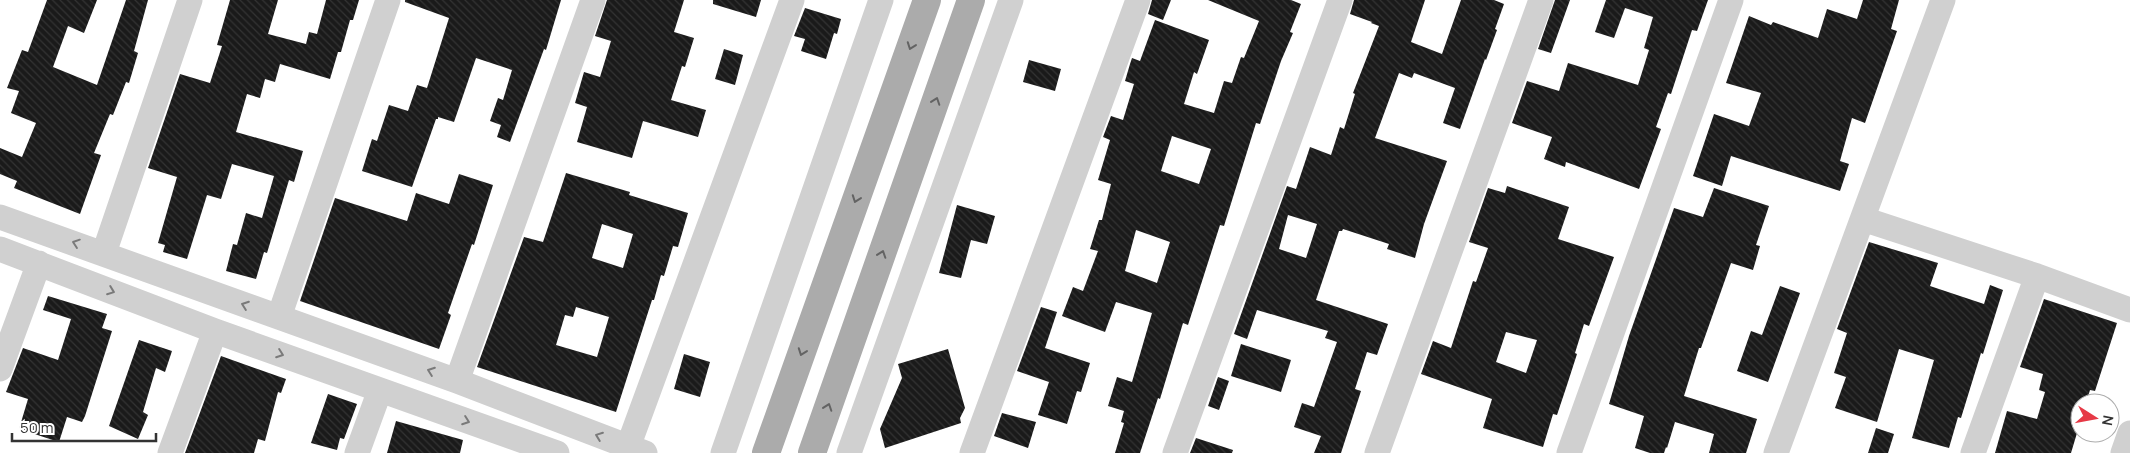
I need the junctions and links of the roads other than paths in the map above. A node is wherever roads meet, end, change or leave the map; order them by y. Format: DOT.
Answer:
graph roads {
  1 [pos="190,0"];
  2 [pos="388,0"];
  3 [pos="593,0"];
  4 [pos="792,0"];
  5 [pos="881,0"];
  6 [pos="927,0"];
  7 [pos="971,0"];
  8 [pos="1011,0"];
  9 [pos="1138,0"];
  10 [pos="1340,0"];
  11 [pos="1542,0"];
  12 [pos="1731,0"];
  13 [pos="1943,0"];
  14 [pos="0,217"];
  15 [pos="1862,219"];
  16 [pos="0,249"];
  17 [pos="104,253"];
  18 [pos="39,263"];
  19 [pos="2037,276"];
  20 [pos="2130,310"];
  21 [pos="279,317"];
  22 [pos="215,331"];
  23 [pos="0,369"];
  24 [pos="457,381"];
  25 [pos="380,390"];
  26 [pos="2130,433"];
  27 [pos="636,450"];
  28 [pos="170,453"];
  29 [pos="357,453"];
  30 [pos="557,453"];
  31 [pos="723,453"];
  32 [pos="766,453"];
  33 [pos="812,453"];
  34 [pos="850,453"];
  35 [pos="972,453"];
  36 [pos="1175,453"];
  37 [pos="1378,453"];
  38 [pos="1569,453"];
  39 [pos="1776,453"];
  40 [pos="1973,453"];
  41 [pos="2123,453"];
  1 -- 17 [label="street"];
  2 -- 21 [label="street"];
  3 -- 24 [label="street"];
  4 -- 27 [label="street"];
  5 -- 31 [label="street"];
  6 -- 32 [label="main road, one-way"];
  33 -- 7 [label="main road, one-way"];
  8 -- 34 [label="street"];
  9 -- 35 [label="street"];
  10 -- 36 [label="street"];
  11 -- 37 [label="street"];
  12 -- 38 [label="street"];
  13 -- 15 [label="street"];
  17 -- 14 [label="street, one-way"];
  15 -- 19 [label="street"];
  15 -- 39 [label="street"];
  16 -- 18 [label="street"];
  21 -- 17 [label="street, one-way"];
  18 -- 22 [label="street, one-way"];
  18 -- 23 [label="street"];
  19 -- 20 [label="street"];
  19 -- 40 [label="street"];
  24 -- 21 [label="street, one-way"];
  22 -- 25 [label="street, one-way"];
  22 -- 28 [label="street"];
  27 -- 24 [label="street, one-way"];
  25 -- 29 [label="street"];
  25 -- 30 [label="street, one-way"];
  26 -- 41 [label="street"];
}
